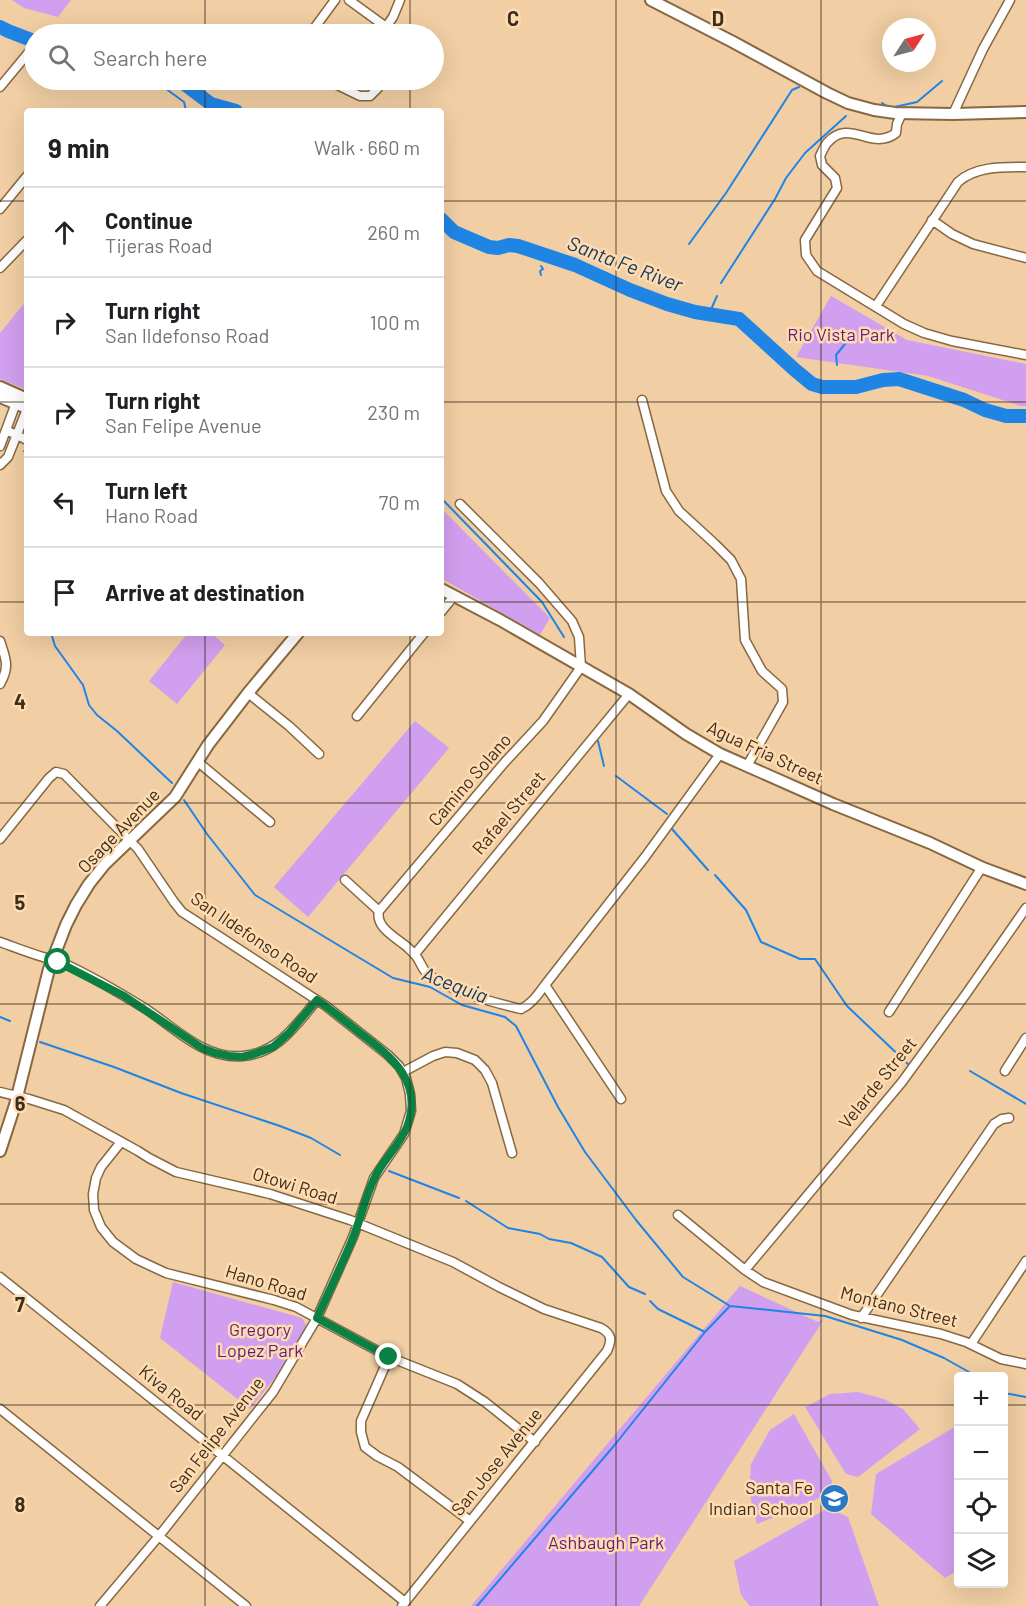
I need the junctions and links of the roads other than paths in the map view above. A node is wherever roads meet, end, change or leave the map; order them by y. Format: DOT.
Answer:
graph roads {
  1 [pos="335,0"];
  2 [pos="349,0"];
  3 [pos="400,0"];
  4 [pos="651,0"];
  5 [pos="1010,0"];
  6 [pos="317,24"];
  7 [pos="382,24"];
  8 [pos="388,24"];
  9 [pos="24,58"];
  10 [pos="0,87"];
  11 [pos="348,90"];
  12 [pos="376,90"];
  13 [pos="1026,112"];
  14 [pos="902,113"];
  15 [pos="953,114"];
  16 [pos="1026,167"];
  17 [pos="24,180"];
  18 [pos="0,209"];
  19 [pos="932,220"];
  20 [pos="24,243"];
  21 [pos="1026,258"];
  22 [pos="0,268"];
  23 [pos="876,306"];
  24 [pos="1026,355"];
  25 [pos="0,387"];
  26 [pos="0,397"];
  27 [pos="642,400"];
  28 [pos="24,403"];
  29 [pos="24,404"];
  30 [pos="24,405"];
  31 [pos="24,408"];
  32 [pos="6,430"];
  33 [pos="17,435"];
  34 [pos="24,438"];
  35 [pos="0,446"];
  36 [pos="0,465"];
  37 [pos="460,504"];
  38 [pos="444,591"];
  39 [pos="454,596"];
  40 [pos="444,608"];
  41 [pos="296,636"];
  42 [pos="422,636"];
  43 [pos="0,641"];
  44 [pos="581,667"];
  45 [pos="0,684"];
  46 [pos="248,693"];
  47 [pos="629,694"];
  48 [pos="357,716"];
  49 [pos="319,754"];
  50 [pos="720,754"];
  51 [pos="198,762"];
  52 [pos="747,766"];
  53 [pos="270,822"];
  54 [pos="0,839"];
  55 [pos="129,840"];
  56 [pos="982,867"];
  57 [pos="345,880"];
  58 [pos="1026,884"];
  59 [pos="1026,908"];
  60 [pos="380,912"];
  61 [pos="0,942"];
  62 [pos="415,954"];
  63 [pos="52,960"];
  64 [pos="545,985"];
  65 [pos="317,1000"];
  66 [pos="890,1012"];
  67 [pos="1026,1038"];
  68 [pos="1005,1071"];
  69 [pos="403,1072"];
  70 [pos="0,1092"];
  71 [pos="17,1096"];
  72 [pos="621,1099"];
  73 [pos="1009,1118"];
  74 [pos="121,1142"];
  75 [pos="0,1150"];
  76 [pos="512,1153"];
  77 [pos="678,1215"];
  78 [pos="358,1224"];
  79 [pos="1026,1261"];
  80 [pos="745,1270"];
  81 [pos="0,1277"];
  82 [pos="317,1318"];
  83 [pos="861,1318"];
  84 [pos="610,1336"];
  85 [pos="971,1344"];
  86 [pos="389,1357"];
  87 [pos="1026,1364"];
  88 [pos="0,1409"];
  89 [pos="535,1442"];
  90 [pos="223,1455"];
  91 [pos="470,1521"];
  92 [pos="159,1536"];
  93 [pos="404,1604"];
  94 [pos="100,1606"];
  95 [pos="246,1606"];
  1 -- 6 [label="street"];
  2 -- 7 [label="street"];
  3 -- 8 [label="street"];
  4 -- 14 [label="street"];
  5 -- 15 [label="street"];
  9 -- 10 [label="street"];
  11 -- 12 [label="street"];
  13 -- 15 [label="street"];
  14 -- 15 [label="street"];
  14 -- 23 [label="street"];
  16 -- 19 [label="street"];
  17 -- 18 [label="street"];
  19 -- 21 [label="street"];
  19 -- 23 [label="street"];
  20 -- 22 [label="street"];
  23 -- 24 [label="street"];
  25 -- 28 [label="street"];
  26 -- 29 [label="street"];
  27 -- 52 [label="street"];
  30 -- 32 [label="street"];
  31 -- 33 [label="street"];
  32 -- 33 [label="street"];
  32 -- 35 [label="street"];
  33 -- 34 [label="street"];
  33 -- 36 [label="street"];
  37 -- 44 [label="street"];
  38 -- 39 [label="street, Agua Fria Street"];
  39 -- 40 [label="street"];
  39 -- 44 [label="street, Agua Fria Street"];
  41 -- 46 [label="street, Osage Avenue"];
  42 -- 48 [label="street"];
  43 -- 45 [label="street"];
  44 -- 47 [label="street, Agua Fria Street"];
  44 -- 60 [label="street, Camino Solano"];
  46 -- 49 [label="street"];
  46 -- 51 [label="street, Osage Avenue"];
  47 -- 50 [label="street, Agua Fria Street"];
  47 -- 62 [label="street, Rafael Street"];
  50 -- 52 [label="street, Agua Fria Street"];
  50 -- 64 [label="street"];
  51 -- 53 [label="street"];
  51 -- 55 [label="street, Osage Avenue"];
  52 -- 56 [label="street, Agua Fria Street"];
  54 -- 55 [label="street, San Ildefonso Road"];
  55 -- 63 [label="street, Osage Avenue"];
  55 -- 65 [label="street, San Ildefonso Road"];
  56 -- 58 [label="street, Agua Fria Street"];
  56 -- 66 [label="street"];
  57 -- 60 [label="street"];
  59 -- 80 [label="street, Velarde Street"];
  60 -- 62 [label="street"];
  61 -- 63 [label="street"];
  62 -- 64 [label="street"];
  63 -- 65 [label="street"];
  63 -- 71 [label="street, Osage Avenue"];
  64 -- 72 [label="street"];
  65 -- 69 [label="street, San Ildefonso Road"];
  67 -- 68 [label="street"];
  69 -- 76 [label="street"];
  69 -- 78 [label="street, San Felipe Avenue"];
  70 -- 71 [label="street, Otowi Road"];
  71 -- 74 [label="street, Otowi Road"];
  71 -- 75 [label="street, Osage Avenue"];
  73 -- 83 [label="street"];
  74 -- 78 [label="street, Otowi Road"];
  74 -- 82 [label="street, Hano Road"];
  77 -- 80 [label="street, Montano Street"];
  78 -- 82 [label="street, San Felipe Avenue"];
  78 -- 84 [label="street, Otowi Road"];
  79 -- 85 [label="street"];
  80 -- 83 [label="street, Montano Street"];
  81 -- 90 [label="street, Kiva Road"];
  82 -- 86 [label="street, Hano Road"];
  82 -- 90 [label="street, San Felipe Avenue"];
  83 -- 85 [label="street, Montano Street"];
  84 -- 89 [label="street, San Jose Avenue"];
  85 -- 87 [label="street, Montano Street"];
  86 -- 89 [label="street, Hano Road"];
  86 -- 91 [label="street"];
  88 -- 92 [label="street"];
  89 -- 91 [label="street, San Jose Avenue"];
  90 -- 92 [label="street, San Felipe Avenue"];
  90 -- 93 [label="street, Kiva Road"];
  91 -- 93 [label="street, San Jose Avenue"];
  92 -- 94 [label="street, San Felipe Avenue"];
  92 -- 95 [label="street"];
}
